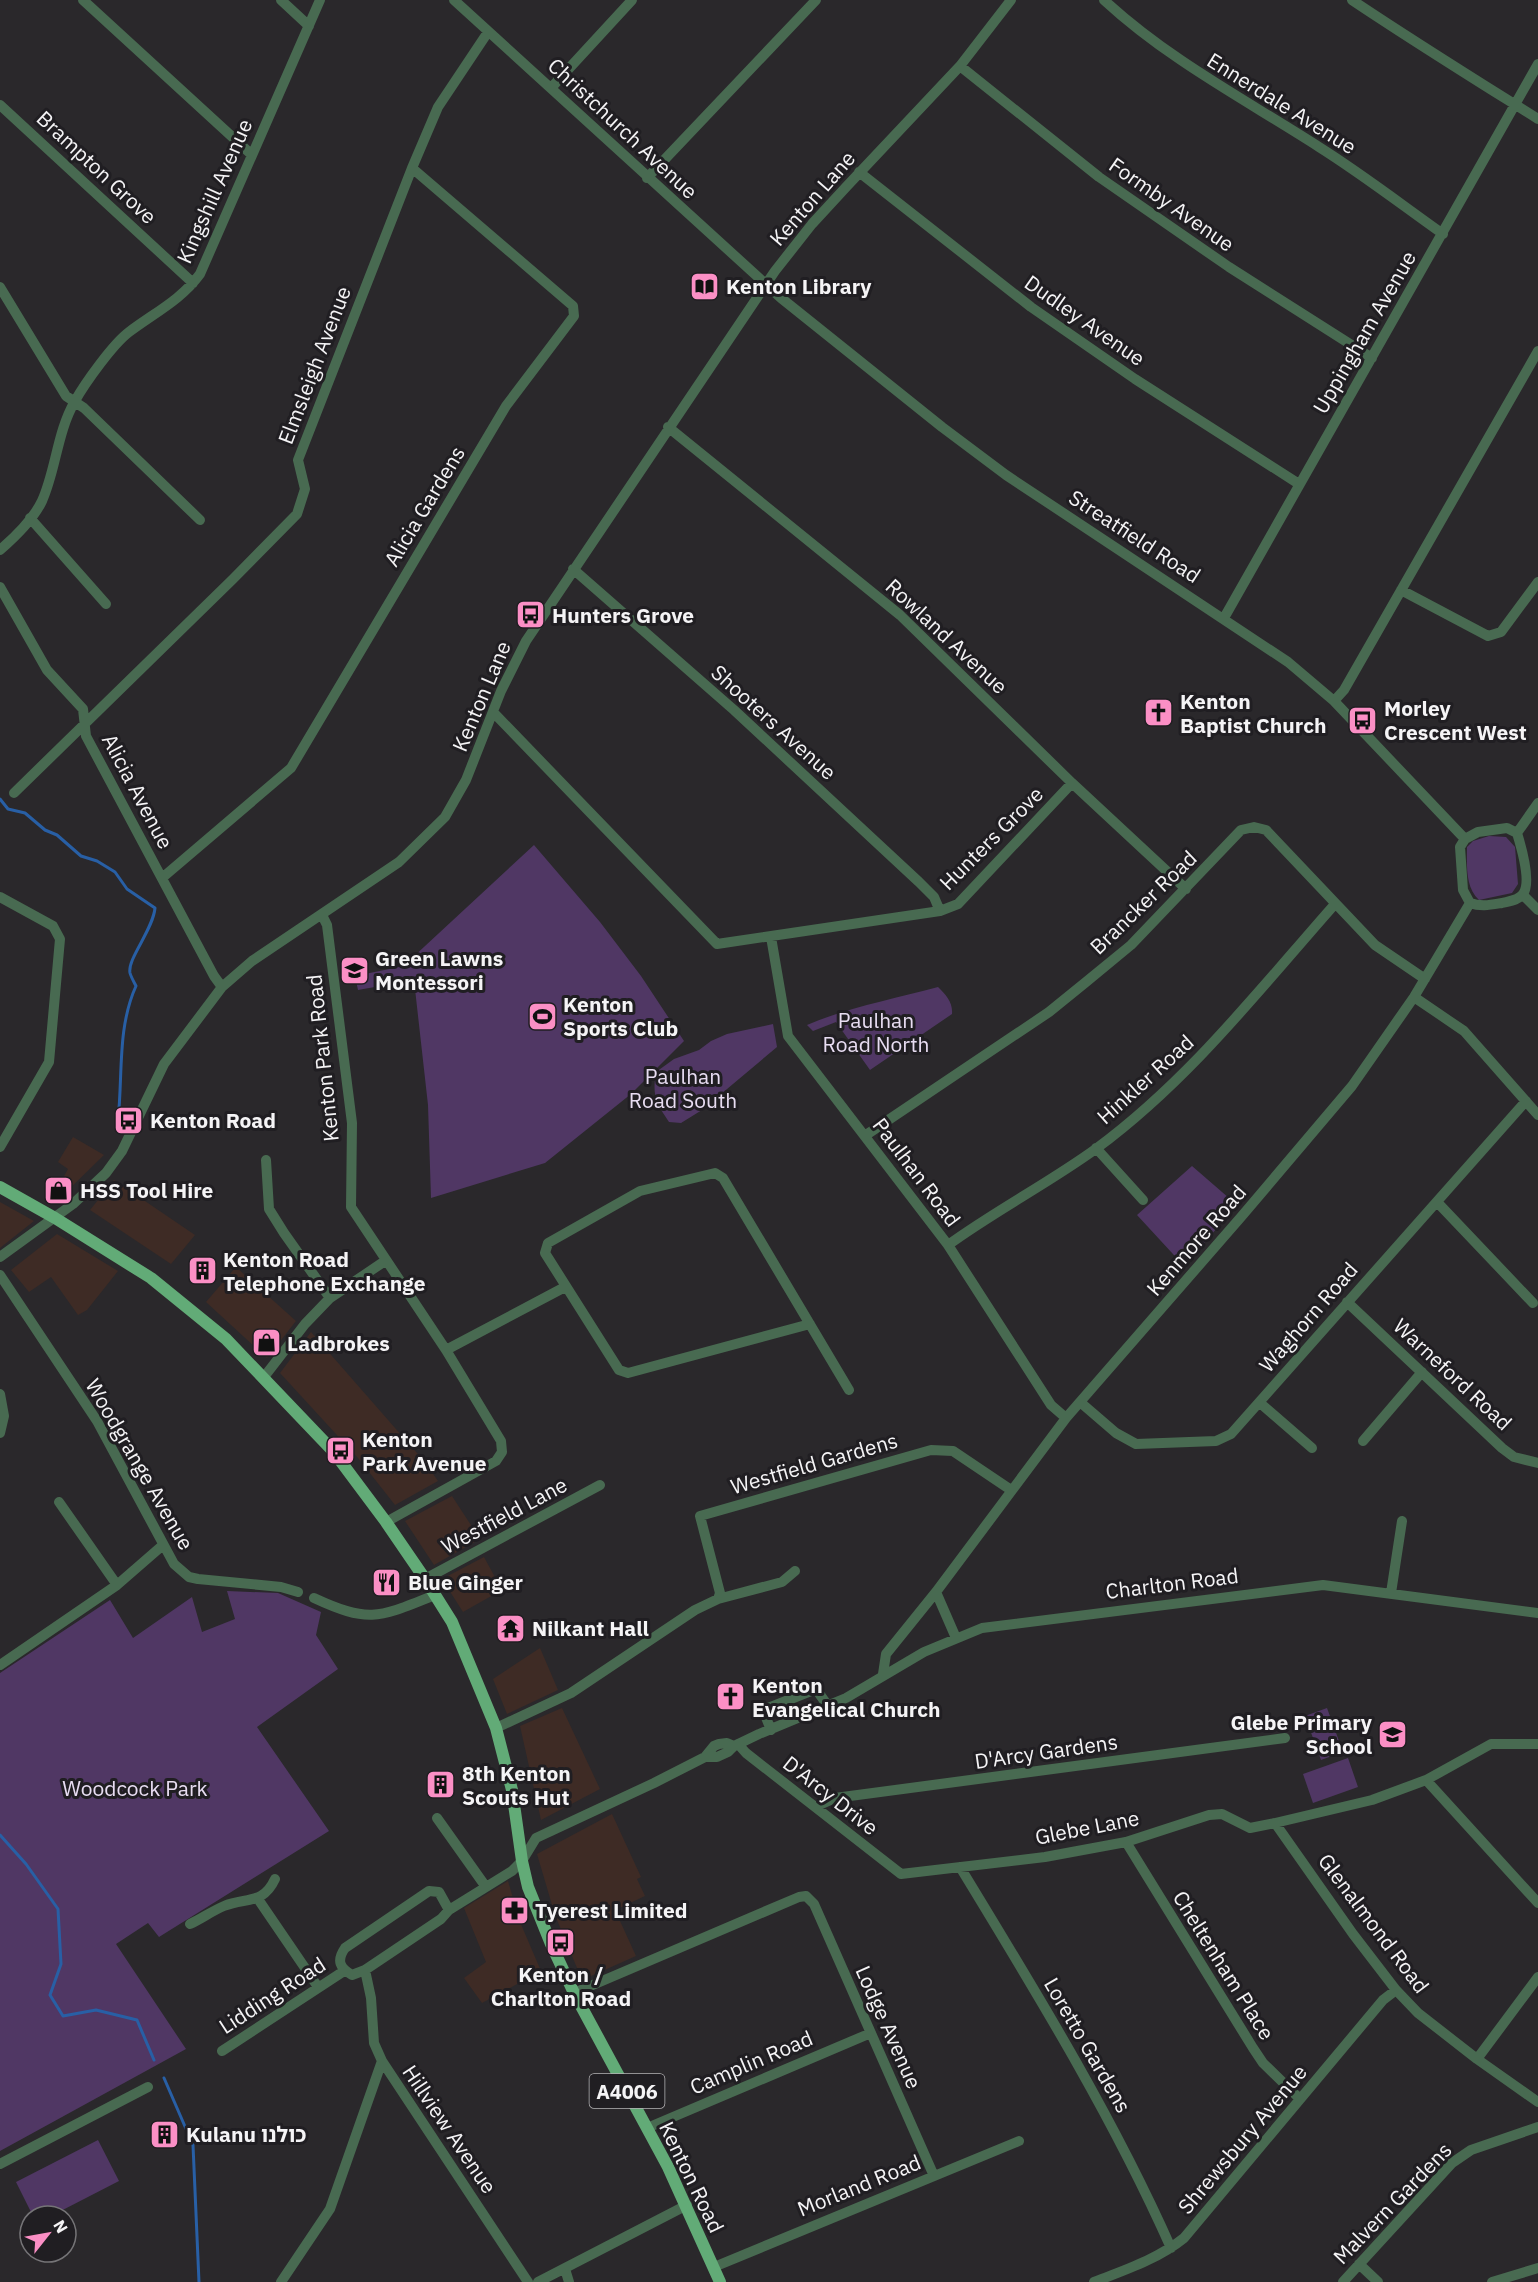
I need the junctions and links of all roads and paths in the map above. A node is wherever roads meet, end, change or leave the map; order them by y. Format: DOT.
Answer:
graph roads {
  1 [pos="83,0"];
  2 [pos="281,0"];
  3 [pos="320,0"];
  4 [pos="454,0"];
  5 [pos="632,0"];
  6 [pos="816,0"];
  7 [pos="1011,0"];
  8 [pos="1104,0"];
  9 [pos="1352,0"];
  10 [pos="309,26"];
  11 [pos="489,32"];
  12 [pos="1538,64"];
  13 [pos="960,66"];
  14 [pos="551,88"];
  15 [pos="0,105"];
  16 [pos="1515,105"];
  17 [pos="1538,119"];
  18 [pos="252,155"];
  19 [pos="412,168"];
  20 [pos="859,172"];
  21 [pos="647,178"];
  22 [pos="1443,234"];
  23 [pos="193,283"];
  24 [pos="766,285"];
  25 [pos="0,287"];
  26 [pos="1538,351"];
  27 [pos="1372,358"];
  28 [pos="75,401"];
  29 [pos="668,427"];
  30 [pos="1299,484"];
  31 [pos="30,518"];
  32 [pos="200,520"];
  33 [pos="0,550"];
  34 [pos="573,569"];
  35 [pos="1538,582"];
  36 [pos="0,587"];
  37 [pos="1401,590"];
  38 [pos="106,604"];
  39 [pos="1224,618"];
  40 [pos="1334,701"];
  41 [pos="493,712"];
  42 [pos="85,725"];
  43 [pos="1072,783"];
  44 [pos="14,793"];
  45 [pos="1538,803"];
  46 [pos="1517,833"];
  47 [pos="1465,839"];
  48 [pos="162,878"];
  49 [pos="1186,889"];
  50 [pos="1523,895"];
  51 [pos="0,897"];
  52 [pos="1470,903"];
  53 [pos="1335,904"];
  54 [pos="1538,910"];
  55 [pos="940,911"];
  56 [pos="322,915"];
  57 [pos="771,937"];
  58 [pos="1425,979"];
  59 [pos="222,987"];
  60 [pos="1414,997"];
  61 [pos="1526,1101"];
  62 [pos="1538,1115"];
  63 [pos="866,1135"];
  64 [pos="0,1147"];
  65 [pos="1096,1148"];
  66 [pos="266,1160"];
  67 [pos="0,1187"];
  68 [pos="1143,1200"];
  69 [pos="1437,1202"];
  70 [pos="55,1218"];
  71 [pos="948,1245"];
  72 [pos="0,1257"];
  73 [pos="386,1261"];
  74 [pos="0,1275"];
  75 [pos="565,1287"];
  76 [pos="330,1298"];
  77 [pos="1347,1302"];
  78 [pos="1533,1304"];
  79 [pos="810,1324"];
  80 [pos="446,1350"];
  81 [pos="1422,1372"];
  82 [pos="264,1377"];
  83 [pos="849,1390"];
  84 [pos="0,1394"];
  85 [pos="1080,1402"];
  86 [pos="1260,1403"];
  87 [pos="1066,1418"];
  88 [pos="0,1432"];
  89 [pos="1363,1441"];
  90 [pos="1312,1448"];
  91 [pos="1538,1463"];
  92 [pos="600,1485"];
  93 [pos="1011,1490"];
  94 [pos="59,1502"];
  95 [pos="1401,1521"];
  96 [pos="386,1522"];
  97 [pos="163,1545"];
  98 [pos="795,1570"];
  99 [pos="425,1579"];
  100 [pos="117,1585"];
  101 [pos="298,1592"];
  102 [pos="936,1592"];
  103 [pos="1391,1593"];
  104 [pos="435,1594"];
  105 [pos="314,1598"];
  106 [pos="718,1599"];
  107 [pos="1538,1613"];
  108 [pos="956,1638"];
  109 [pos="0,1665"];
  110 [pos="883,1674"];
  111 [pos="828,1706"];
  112 [pos="496,1728"];
  113 [pos="771,1730"];
  114 [pos="1285,1738"];
  115 [pos="1538,1744"];
  116 [pos="736,1745"];
  117 [pos="1426,1780"];
  118 [pos="815,1807"];
  119 [pos="437,1818"];
  120 [pos="1275,1822"];
  121 [pos="1126,1842"];
  122 [pos="522,1861"];
  123 [pos="960,1867"];
  124 [pos="901,1874"];
  125 [pos="275,1879"];
  126 [pos="486,1887"];
  127 [pos="258,1899"];
  128 [pos="1538,1903"];
  129 [pos="449,1910"];
  130 [pos="190,1924"];
  131 [pos="365,1970"];
  132 [pos="348,1973"];
  133 [pos="1538,1977"];
  134 [pos="367,1986"];
  135 [pos="318,1987"];
  136 [pos="1396,1990"];
  137 [pos="574,1993"];
  138 [pos="871,2033"];
  139 [pos="222,2051"];
  140 [pos="1477,2059"];
  141 [pos="382,2061"];
  142 [pos="148,2087"];
  143 [pos="1300,2099"];
  144 [pos="1538,2102"];
  145 [pos="1538,2127"];
  146 [pos="647,2128"];
  147 [pos="1019,2141"];
  148 [pos="0,2164"];
  149 [pos="934,2176"];
  150 [pos="687,2205"];
  151 [pos="1171,2248"];
  152 [pos="1359,2264"];
  153 [pos="714,2267"];
  154 [pos="1538,2268"];
  155 [pos="565,2269"];
  156 [pos="281,2282"];
  157 [pos="528,2282"];
  158 [pos="538,2282"];
  159 [pos="569,2282"];
  160 [pos="720,2282"];
  161 [pos="1094,2282"];
  162 [pos="1343,2282"];
  163 [pos="1378,2282"];
  164 [pos="1492,2282"];
  1 -- 18 [label="street"];
  2 -- 10 [label="street"];
  3 -- 10 [label="street, Kingshill Avenue"];
  4 -- 11 [label="street, Christchurch Avenue"];
  5 -- 14 [label="street"];
  6 -- 21 [label="street"];
  7 -- 13 [label="street, Kenton Lane"];
  8 -- 22 [label="street, Ennerdale Avenue"];
  9 -- 16 [label="street"];
  10 -- 18 [label="street, Kingshill Avenue"];
  11 -- 14 [label="street, Christchurch Avenue"];
  11 -- 19 [label="street, Elmsleigh Avenue"];
  12 -- 16 [label="street, Uppingham Avenue"];
  13 -- 20 [label="street, Kenton Lane"];
  13 -- 27 [label="street, Formby Avenue"];
  14 -- 21 [label="street, Christchurch Avenue"];
  15 -- 23 [label="street, Brampton Grove"];
  16 -- 17 [label="street"];
  16 -- 22 [label="street, Uppingham Avenue"];
  18 -- 23 [label="street, Kingshill Avenue"];
  19 -- 42 [label="street, Elmsleigh Avenue"];
  19 -- 48 [label="street, Alicia Gardens"];
  20 -- 24 [label="street, Kenton Lane"];
  20 -- 30 [label="street, Dudley Avenue"];
  21 -- 24 [label="street, Christchurch Avenue"];
  22 -- 27 [label="street, Uppingham Avenue"];
  23 -- 28 [label="street, Kingshill Avenue"];
  24 -- 29 [label="street, Kenton Lane"];
  24 -- 39 [label="street, Streatfield Road"];
  25 -- 28 [label="street"];
  26 -- 37 [label="street"];
  27 -- 30 [label="street, Uppingham Avenue"];
  28 -- 31 [label="street, Kingshill Avenue"];
  28 -- 32 [label="street"];
  29 -- 34 [label="street, Kenton Lane"];
  29 -- 43 [label="street, Rowland Avenue"];
  30 -- 39 [label="street, Uppingham Avenue"];
  31 -- 33 [label="street, Kingshill Avenue"];
  31 -- 38 [label="street"];
  34 -- 41 [label="street, Kenton Lane"];
  34 -- 55 [label="street, Shooters Avenue"];
  35 -- 37 [label="street"];
  36 -- 42 [label="street, Alicia Avenue"];
  37 -- 40 [label="street"];
  39 -- 40 [label="street, Streatfield Road"];
  40 -- 47 [label="street, Streatfield Road"];
  41 -- 56 [label="street, Kenton Lane"];
  41 -- 57 [label="street, Hunters Grove"];
  42 -- 44 [label="street, Elmsleigh Avenue"];
  42 -- 48 [label="street, Alicia Avenue"];
  43 -- 49 [label="street, Rowland Avenue"];
  43 -- 55 [label="street, Hunters Grove"];
  45 -- 46 [label="street"];
  46 -- 47 [label="street"];
  46 -- 50 [label="street"];
  47 -- 52 [label="street"];
  48 -- 59 [label="street, Alicia Avenue"];
  49 -- 53 [label="street, Brancker Road"];
  49 -- 63 [label="street, Brancker Road"];
  50 -- 52 [label="street"];
  50 -- 54 [label="street"];
  51 -- 64 [label="street"];
  52 -- 58 [label="street, Kenmore Road"];
  53 -- 58 [label="street, Brancker Road"];
  53 -- 65 [label="street, Hinkler Road"];
  55 -- 57 [label="street, Hunters Grove"];
  56 -- 59 [label="street, Kenton Lane"];
  56 -- 73 [label="street, Kenton Park Road"];
  57 -- 63 [label="street, Paulhan Road"];
  58 -- 60 [label="street, Kenmore Road"];
  59 -- 70 [label="street, Kenton Lane"];
  60 -- 61 [label="street"];
  60 -- 85 [label="street, Kenmore Road"];
  61 -- 62 [label="street"];
  61 -- 69 [label="street, Waghorn Road"];
  63 -- 71 [label="street, Paulhan Road"];
  65 -- 68 [label="street"];
  65 -- 71 [label="street, Hinkler Road"];
  66 -- 76 [label="street"];
  67 -- 70 [label="main road, A4006"];
  69 -- 77 [label="street, Waghorn Road"];
  69 -- 78 [label="street"];
  70 -- 72 [label="street, Kenton Lane"];
  70 -- 82 [label="main road, A4006"];
  71 -- 87 [label="street, Paulhan Road"];
  73 -- 76 [label="street"];
  73 -- 80 [label="street"];
  74 -- 97 [label="street, Woodgrange Avenue"];
  75 -- 79 [label="street"];
  75 -- 79 [label="street"];
  75 -- 80 [label="street"];
  76 -- 82 [label="street"];
  77 -- 81 [label="street, Warneford Road"];
  77 -- 86 [label="street, Waghorn Road"];
  79 -- 83 [label="street"];
  80 -- 96 [label="street"];
  81 -- 89 [label="street"];
  81 -- 91 [label="street, Warneford Road"];
  82 -- 96 [label="main road, A4006"];
  84 -- 88 [label="street"];
  85 -- 86 [label="street, Waghorn Road"];
  85 -- 87 [label="street, Kenmore Road"];
  86 -- 90 [label="street"];
  87 -- 93 [label="street, Kenmore Road"];
  92 -- 99 [label="street, Westfield Lane"];
  93 -- 102 [label="street, Kenmore Road"];
  93 -- 106 [label="street, Westfield Gardens"];
  94 -- 100 [label="street"];
  95 -- 103 [label="street"];
  96 -- 99 [label="main road, A4006"];
  97 -- 100 [label="street"];
  97 -- 101 [label="street, Woodgrange Avenue"];
  98 -- 106 [label="street"];
  99 -- 104 [label="main road, A4006"];
  100 -- 109 [label="street"];
  102 -- 108 [label="street"];
  102 -- 110 [label="street, Kenmore Road"];
  103 -- 107 [label="street, Charlton Road"];
  103 -- 108 [label="street, Charlton Road"];
  104 -- 105 [label="street"];
  104 -- 112 [label="main road, A4006"];
  106 -- 112 [label="street"];
  108 -- 110 [label="street, Charlton Road"];
  110 -- 111 [label="street, Charlton Road"];
  111 -- 113 [label="street, Charlton Road"];
  111 -- 113 [label="street"];
  112 -- 122 [label="main road, A4006"];
  113 -- 116 [label="street, Charlton Road"];
  114 -- 118 [label="street, D'Arcy Gardens"];
  115 -- 117 [label="street, Glebe Lane"];
  116 -- 118 [label="street, D'Arcy Drive"];
  116 -- 122 [label="street, Charlton Road"];
  117 -- 120 [label="street, Glebe Lane"];
  117 -- 128 [label="street"];
  118 -- 124 [label="street, D'Arcy Drive"];
  119 -- 126 [label="street"];
  120 -- 121 [label="street, Glebe Lane"];
  120 -- 136 [label="street, Glenalmond Road"];
  121 -- 123 [label="street, Glebe Lane"];
  121 -- 143 [label="street, Cheltenham Place"];
  122 -- 126 [label="street, Charlton Road"];
  122 -- 137 [label="main road, Kenton Road / A4006"];
  123 -- 124 [label="street, Glebe Lane"];
  123 -- 151 [label="street, Loretto Gardens"];
  125 -- 127 [label="street"];
  126 -- 129 [label="street, Charlton Road"];
  127 -- 130 [label="street"];
  127 -- 135 [label="street"];
  129 -- 131 [label="street, Lidding Road"];
  129 -- 132 [label="street"];
  131 -- 132 [label="street, Lidding Road"];
  131 -- 134 [label="street, Hillview Avenue"];
  132 -- 134 [label="street"];
  132 -- 135 [label="street, Lidding Road"];
  133 -- 140 [label="street"];
  134 -- 141 [label="street, Hillview Avenue"];
  135 -- 139 [label="street, Lidding Road"];
  136 -- 140 [label="street, Glenalmond Road"];
  136 -- 143 [label="street, Shrewsbury Avenue"];
  137 -- 138 [label="street, Lodge Avenue"];
  137 -- 146 [label="main road, Kenton Road / A4006"];
  138 -- 146 [label="street, Camplin Road"];
  138 -- 149 [label="street, Lodge Avenue"];
  140 -- 144 [label="street, Glenalmond Road"];
  141 -- 156 [label="street"];
  141 -- 157 [label="street, Hillview Avenue"];
  142 -- 148 [label="street"];
  143 -- 151 [label="street, Shrewsbury Avenue"];
  145 -- 152 [label="street, Malvern Gardens"];
  146 -- 150 [label="main road, Kenton Road / A4006"];
  147 -- 149 [label="street, Morland Road"];
  149 -- 153 [label="street, Morland Road"];
  150 -- 153 [label="main road, Kenton Road / A4006"];
  150 -- 155 [label="street"];
  151 -- 161 [label="street, Shrewsbury Avenue"];
  152 -- 162 [label="street, Malvern Gardens"];
  152 -- 163 [label="street"];
  153 -- 160 [label="main road, Kenton Road / A4006"];
  154 -- 164 [label="street"];
  155 -- 158 [label="street"];
  155 -- 159 [label="street"];
}
